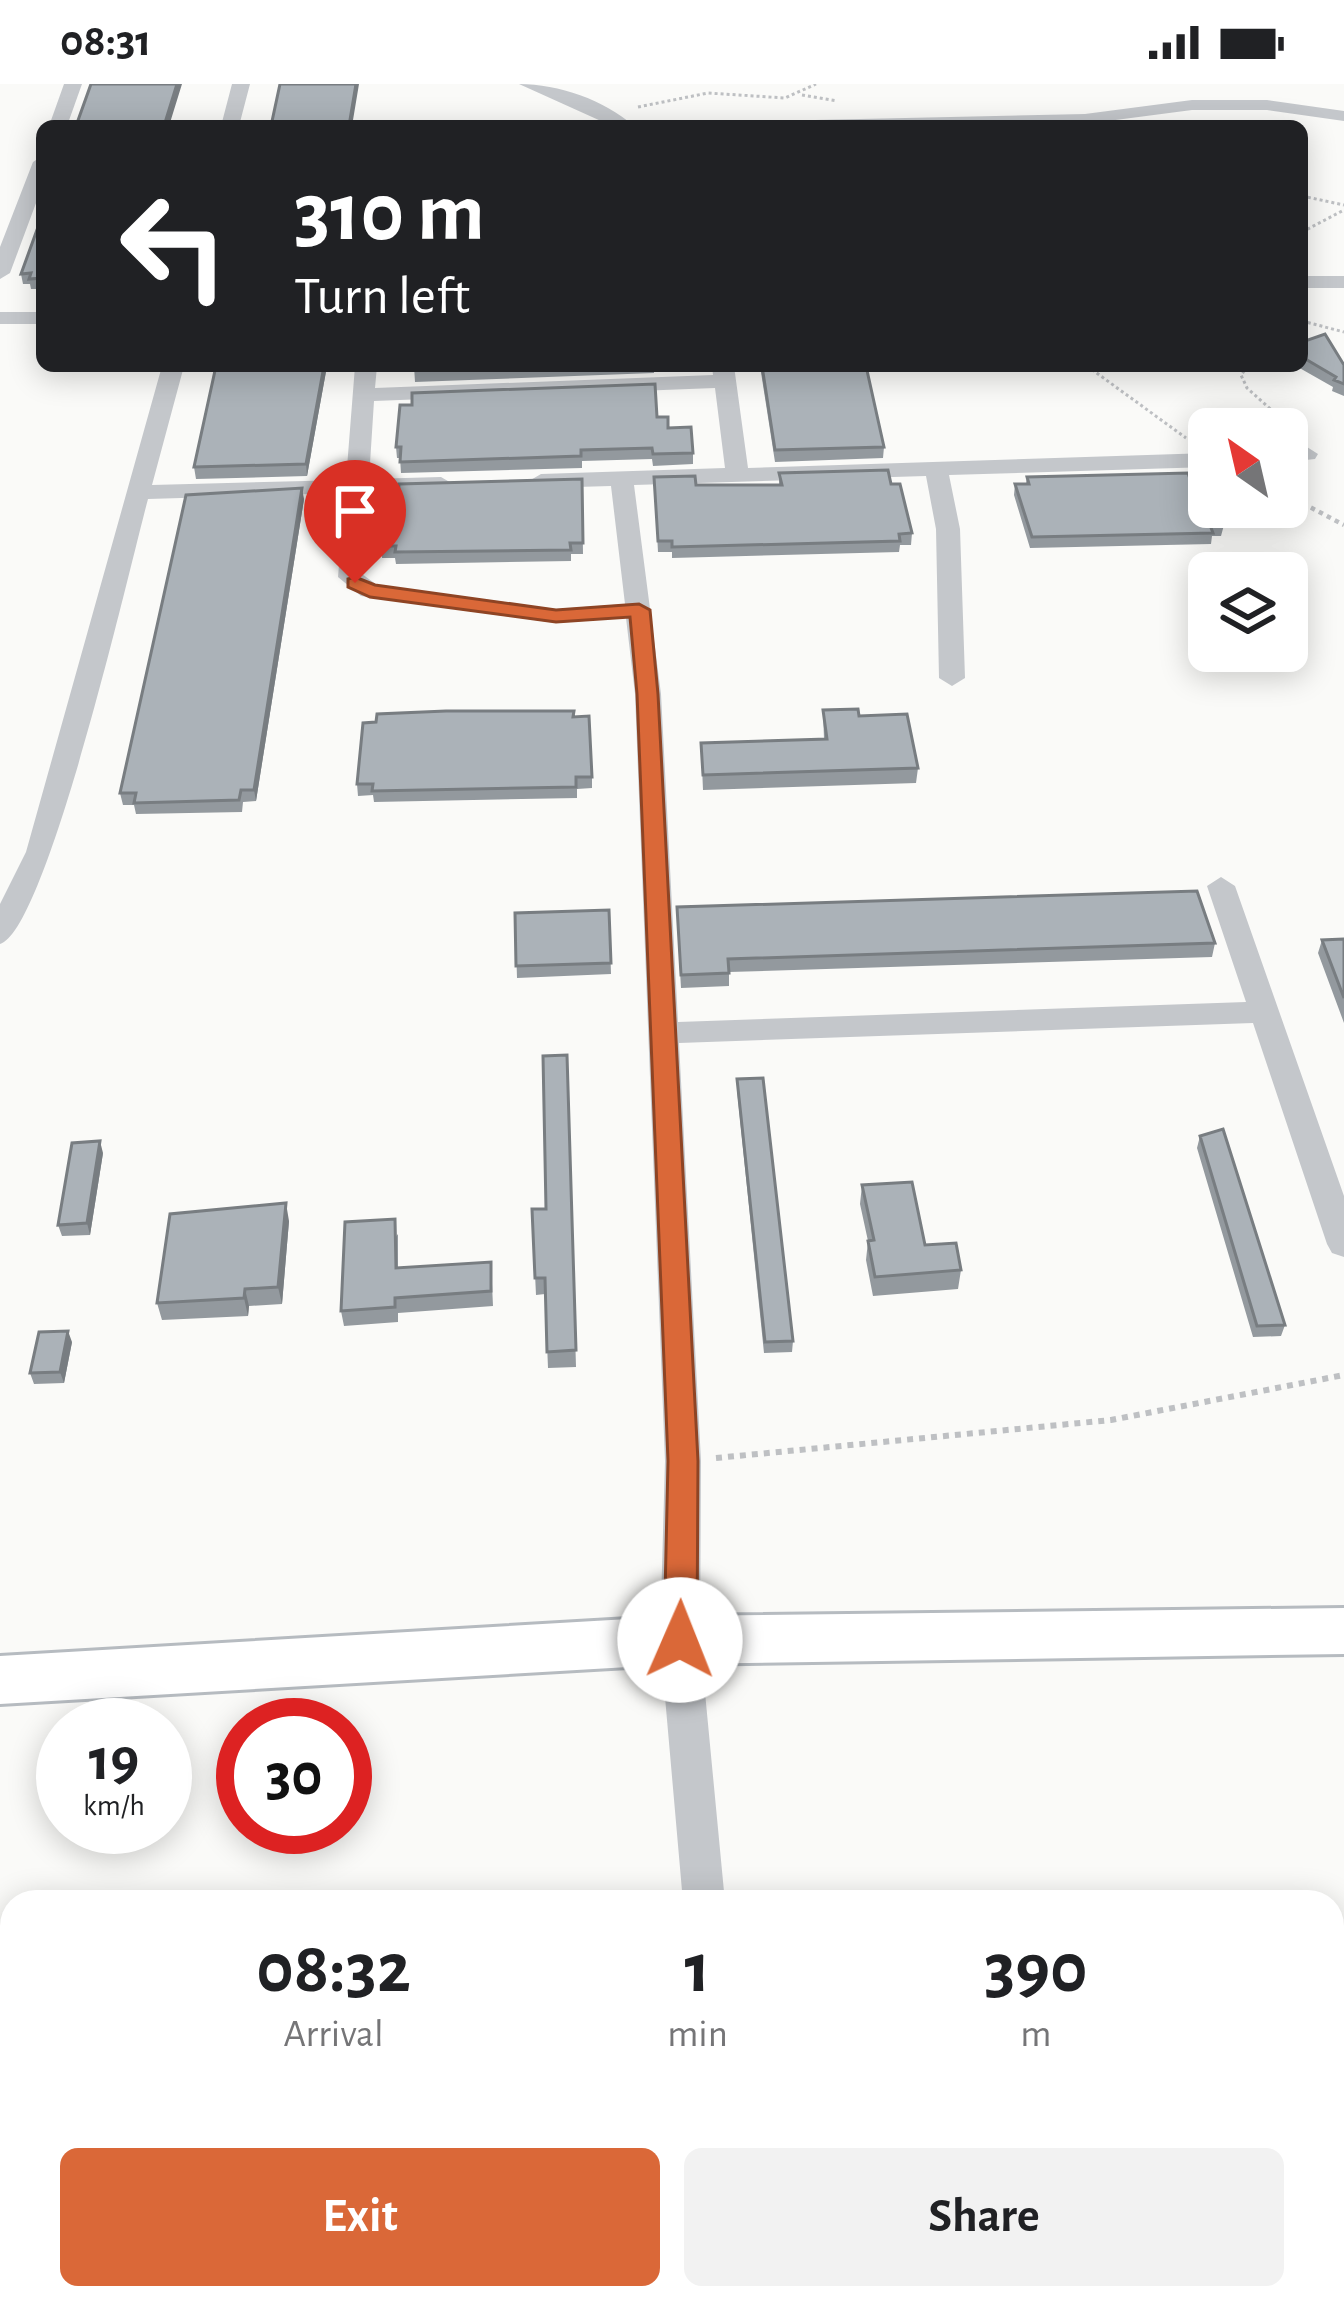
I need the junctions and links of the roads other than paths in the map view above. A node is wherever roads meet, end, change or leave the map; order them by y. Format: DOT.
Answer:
graph roads {
  1 [pos="73,84"];
  2 [pos="241,84"];
  3 [pos="528,84"];
  4 [pos="1344,116"];
  5 [pos="60,120"];
  6 [pos="232,120"];
  7 [pos="615,120"];
  8 [pos="1040,120"];
  9 [pos="36,173"];
  10 [pos="8,228"];
  11 [pos="0,273"];
  12 [pos="1344,281"];
  13 [pos="1308,282"];
  14 [pos="1308,297"];
  15 [pos="1344,297"];
  16 [pos="36,300"];
  17 [pos="0,301"];
  18 [pos="36,317"];
  19 [pos="0,318"];
  20 [pos="171,372"];
  21 [pos="365,372"];
  22 [pos="724,373"];
  23 [pos="362,395"];
  24 [pos="1188,461"];
  25 [pos="936,470"];
  26 [pos="737,472"];
  27 [pos="622,479"];
  28 [pos="511,482"];
  29 [pos="466,483"];
  30 [pos="354,486"];
  31 [pos="137,492"];
  32 [pos="639,610"];
  33 [pos="952,678"];
  34 [pos="1221,886"];
  35 [pos="0,934"];
  36 [pos="1263,1012"];
  37 [pos="665,1033"];
  38 [pos="1344,1244"];
  39 [pos="1344,1631"];
  40 [pos="680,1640"];
  41 [pos="0,1680"];
  42 [pos="703,1890"];
  1 -- 5 [label="street"];
  2 -- 6 [label="street"];
  3 -- 7 [label="street"];
  4 -- 8 [label="street"];
  9 -- 10 [label="street"];
  10 -- 11 [label="street"];
  12 -- 13 [label="street"];
  14 -- 15 [label="street"];
  16 -- 17 [label="street"];
  18 -- 19 [label="street"];
  20 -- 31 [label="street"];
  21 -- 23 [label="street"];
  22 -- 23 [label="street"];
  22 -- 26 [label="street"];
  23 -- 30 [label="street"];
  24 -- 25 [label="street"];
  25 -- 26 [label="street"];
  25 -- 33 [label="street"];
  26 -- 27 [label="street"];
  27 -- 28 [label="street"];
  27 -- 32 [label="street"];
  29 -- 30 [label="street"];
  30 -- 31 [label="street"];
  30 -- 32 [label="street"];
  31 -- 35 [label="street"];
  32 -- 37 [label="street"];
  34 -- 36 [label="street"];
  36 -- 37 [label="street"];
  36 -- 38 [label="street"];
  37 -- 40 [label="street"];
  39 -- 40 [label="street"];
  40 -- 41 [label="street"];
  40 -- 42 [label="street"];
}
